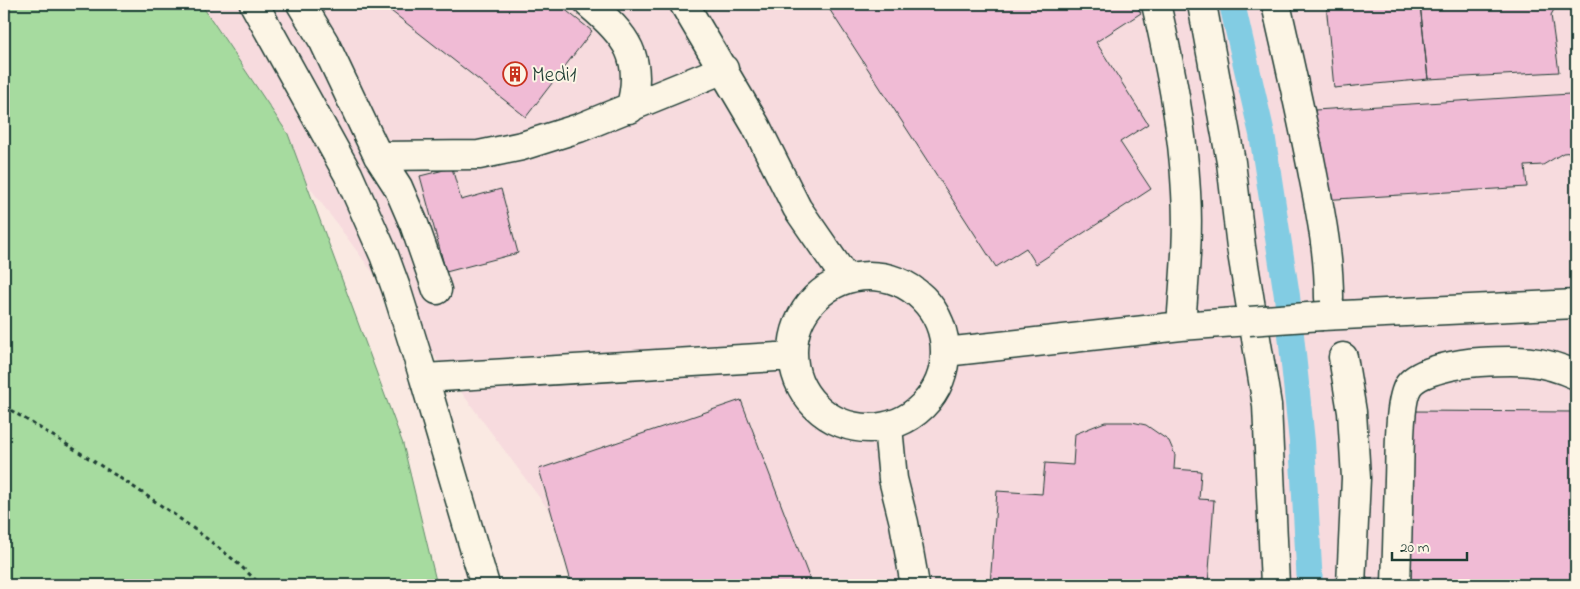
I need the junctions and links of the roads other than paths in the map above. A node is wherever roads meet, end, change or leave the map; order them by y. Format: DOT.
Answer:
graph roads {
  1 [pos="254,4"];
  2 [pos="300,4"];
  3 [pos="589,4"];
  4 [pos="684,4"];
  5 [pos="1156,4"];
  6 [pos="1202,4"];
  7 [pos="1276,4"];
  8 [pos="724,69"];
  9 [pos="630,109"];
  10 [pos="378,156"];
  11 [pos="846,279"];
  12 [pos="437,290"];
  13 [pos="1576,304"];
  14 [pos="1325,307"];
  15 [pos="1181,326"];
  16 [pos="945,352"];
  17 [pos="792,356"];
  18 [pos="1343,357"];
  19 [pos="1576,375"];
  20 [pos="424,378"];
  21 [pos="888,427"];
  22 [pos="485,585"];
  23 [pos="915,585"];
  24 [pos="1275,585"];
  25 [pos="1351,585"];
  26 [pos="1396,585"];
  1 -- 20 [label="street"];
  2 -- 10 [label="street"];
  3 -- 9 [label="street"];
  4 -- 8 [label="street"];
  5 -- 15 [label="street"];
  6 -- 24 [label="street"];
  7 -- 14 [label="street"];
  8 -- 9 [label="street"];
  8 -- 11 [label="street"];
  9 -- 10 [label="street"];
  10 -- 12 [label="street"];
  11 -- 16 [label="street"];
  11 -- 17 [label="street"];
  13 -- 14 [label="street"];
  14 -- 15 [label="street, bridge"];
  15 -- 16 [label="street"];
  16 -- 21 [label="street"];
  17 -- 20 [label="street"];
  17 -- 21 [label="street"];
  18 -- 25 [label="street"];
  19 -- 26 [label="street"];
  20 -- 22 [label="street"];
  21 -- 23 [label="street"];
}
